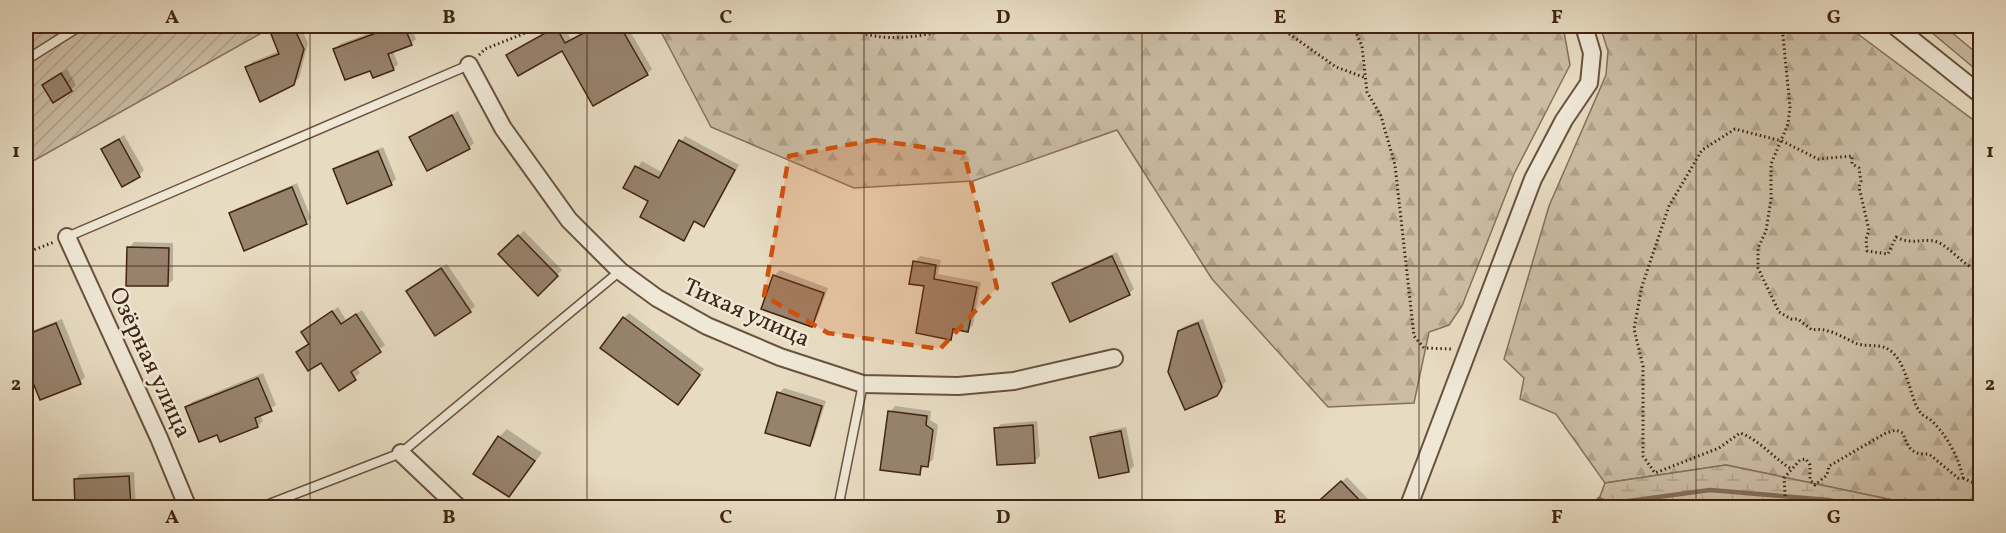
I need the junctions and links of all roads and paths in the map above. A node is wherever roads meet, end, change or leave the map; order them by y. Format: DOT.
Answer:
graph roads {
  1 [pos="80,26"];
  2 [pos="543,26"];
  3 [pos="850,26"];
  4 [pos="959,26"];
  5 [pos="1278,26"];
  6 [pos="1353,26"];
  7 [pos="1584,26"];
  8 [pos="1782,26"];
  9 [pos="1895,26"];
  10 [pos="1973,26"];
  11 [pos="1980,32"];
  12 [pos="26,60"];
  13 [pos="469,65"];
  14 [pos="1366,78"];
  15 [pos="1980,94"];
  16 [pos="1782,141"];
  17 [pos="67,237"];
  18 [pos="26,253"];
  19 [pos="1980,271"];
  20 [pos="620,272"];
  21 [pos="1466,349"];
  22 [pos="1114,358"];
  23 [pos="863,384"];
  24 [pos="401,453"];
  25 [pos="1790,468"];
  26 [pos="1963,478"];
  27 [pos="1980,486"];
  28 [pos="188,507"];
  29 [pos="259,507"];
  30 [pos="459,507"];
  31 [pos="838,507"];
  32 [pos="1407,507"];
  33 [pos="1786,507"];
  1 -- 12 [label="lane"];
  2 -- 13 [label="path"];
  3 -- 4 [label="path"];
  5 -- 14 [label="path"];
  6 -- 14 [label="path"];
  7 -- 21 [label="street"];
  8 -- 16 [label="path"];
  9 -- 15 [label="street"];
  10 -- 11 [label="lane"];
  13 -- 17 [label="lane"];
  13 -- 20 [label="street, Тихая улица"];
  14 -- 21 [label="path"];
  16 -- 19 [label="path"];
  16 -- 25 [label="path"];
  16 -- 26 [label="path"];
  17 -- 18 [label="path"];
  17 -- 28 [label="street, Озёрная улица"];
  20 -- 23 [label="street, Тихая улица"];
  20 -- 24 [label="lane"];
  21 -- 32 [label="street"];
  22 -- 23 [label="street, Тихая улица"];
  23 -- 31 [label="lane"];
  24 -- 29 [label="lane"];
  24 -- 30 [label="street"];
  25 -- 26 [label="path"];
  25 -- 33 [label="path"];
  26 -- 27 [label="path"];
}
